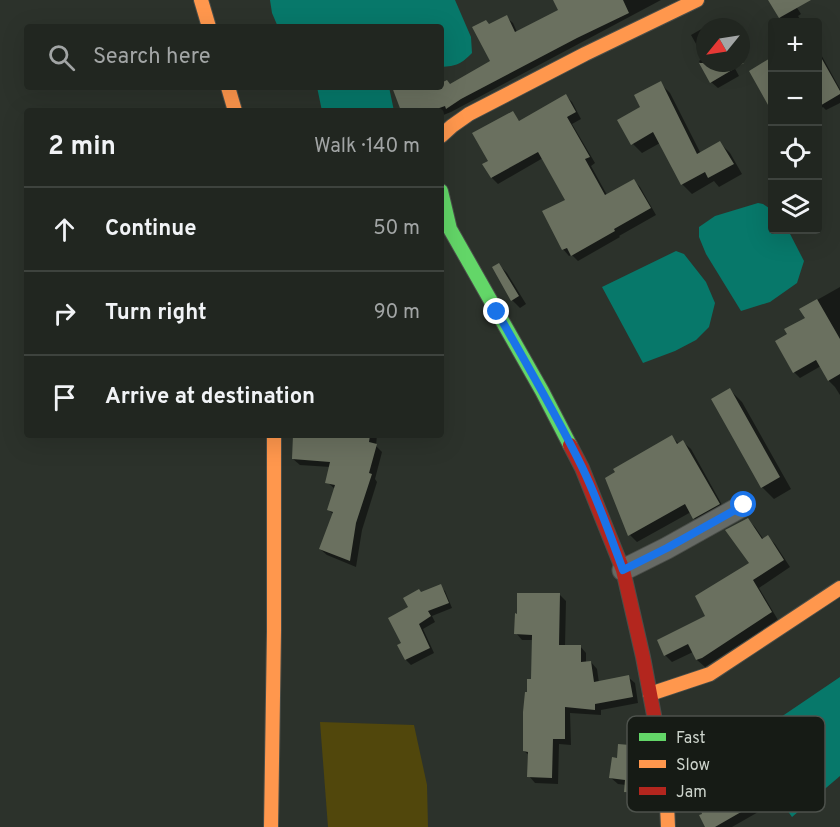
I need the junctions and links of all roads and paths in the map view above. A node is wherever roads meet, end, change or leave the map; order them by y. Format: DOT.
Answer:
graph roads {
  1 [pos="201,0"];
  2 [pos="697,0"];
  3 [pos="208,24"];
  4 [pos="229,90"];
  5 [pos="234,108"];
  6 [pos="444,133"];
  7 [pos="445,229"];
  8 [pos="274,438"];
  9 [pos="744,505"];
  10 [pos="623,570"];
  11 [pos="840,588"];
  12 [pos="650,694"];
  13 [pos="654,716"];
  14 [pos="667,812"];
  15 [pos="271,827"];
  16 [pos="668,827"];
  1 -- 3 [label="street"];
  2 -- 6 [label="street"];
  4 -- 5 [label="street"];
  7 -- 10 [label="street"];
  8 -- 15 [label="street"];
  9 -- 10 [label="street"];
  10 -- 12 [label="street"];
  11 -- 12 [label="street"];
  12 -- 13 [label="street"];
  14 -- 16 [label="street"];
}
